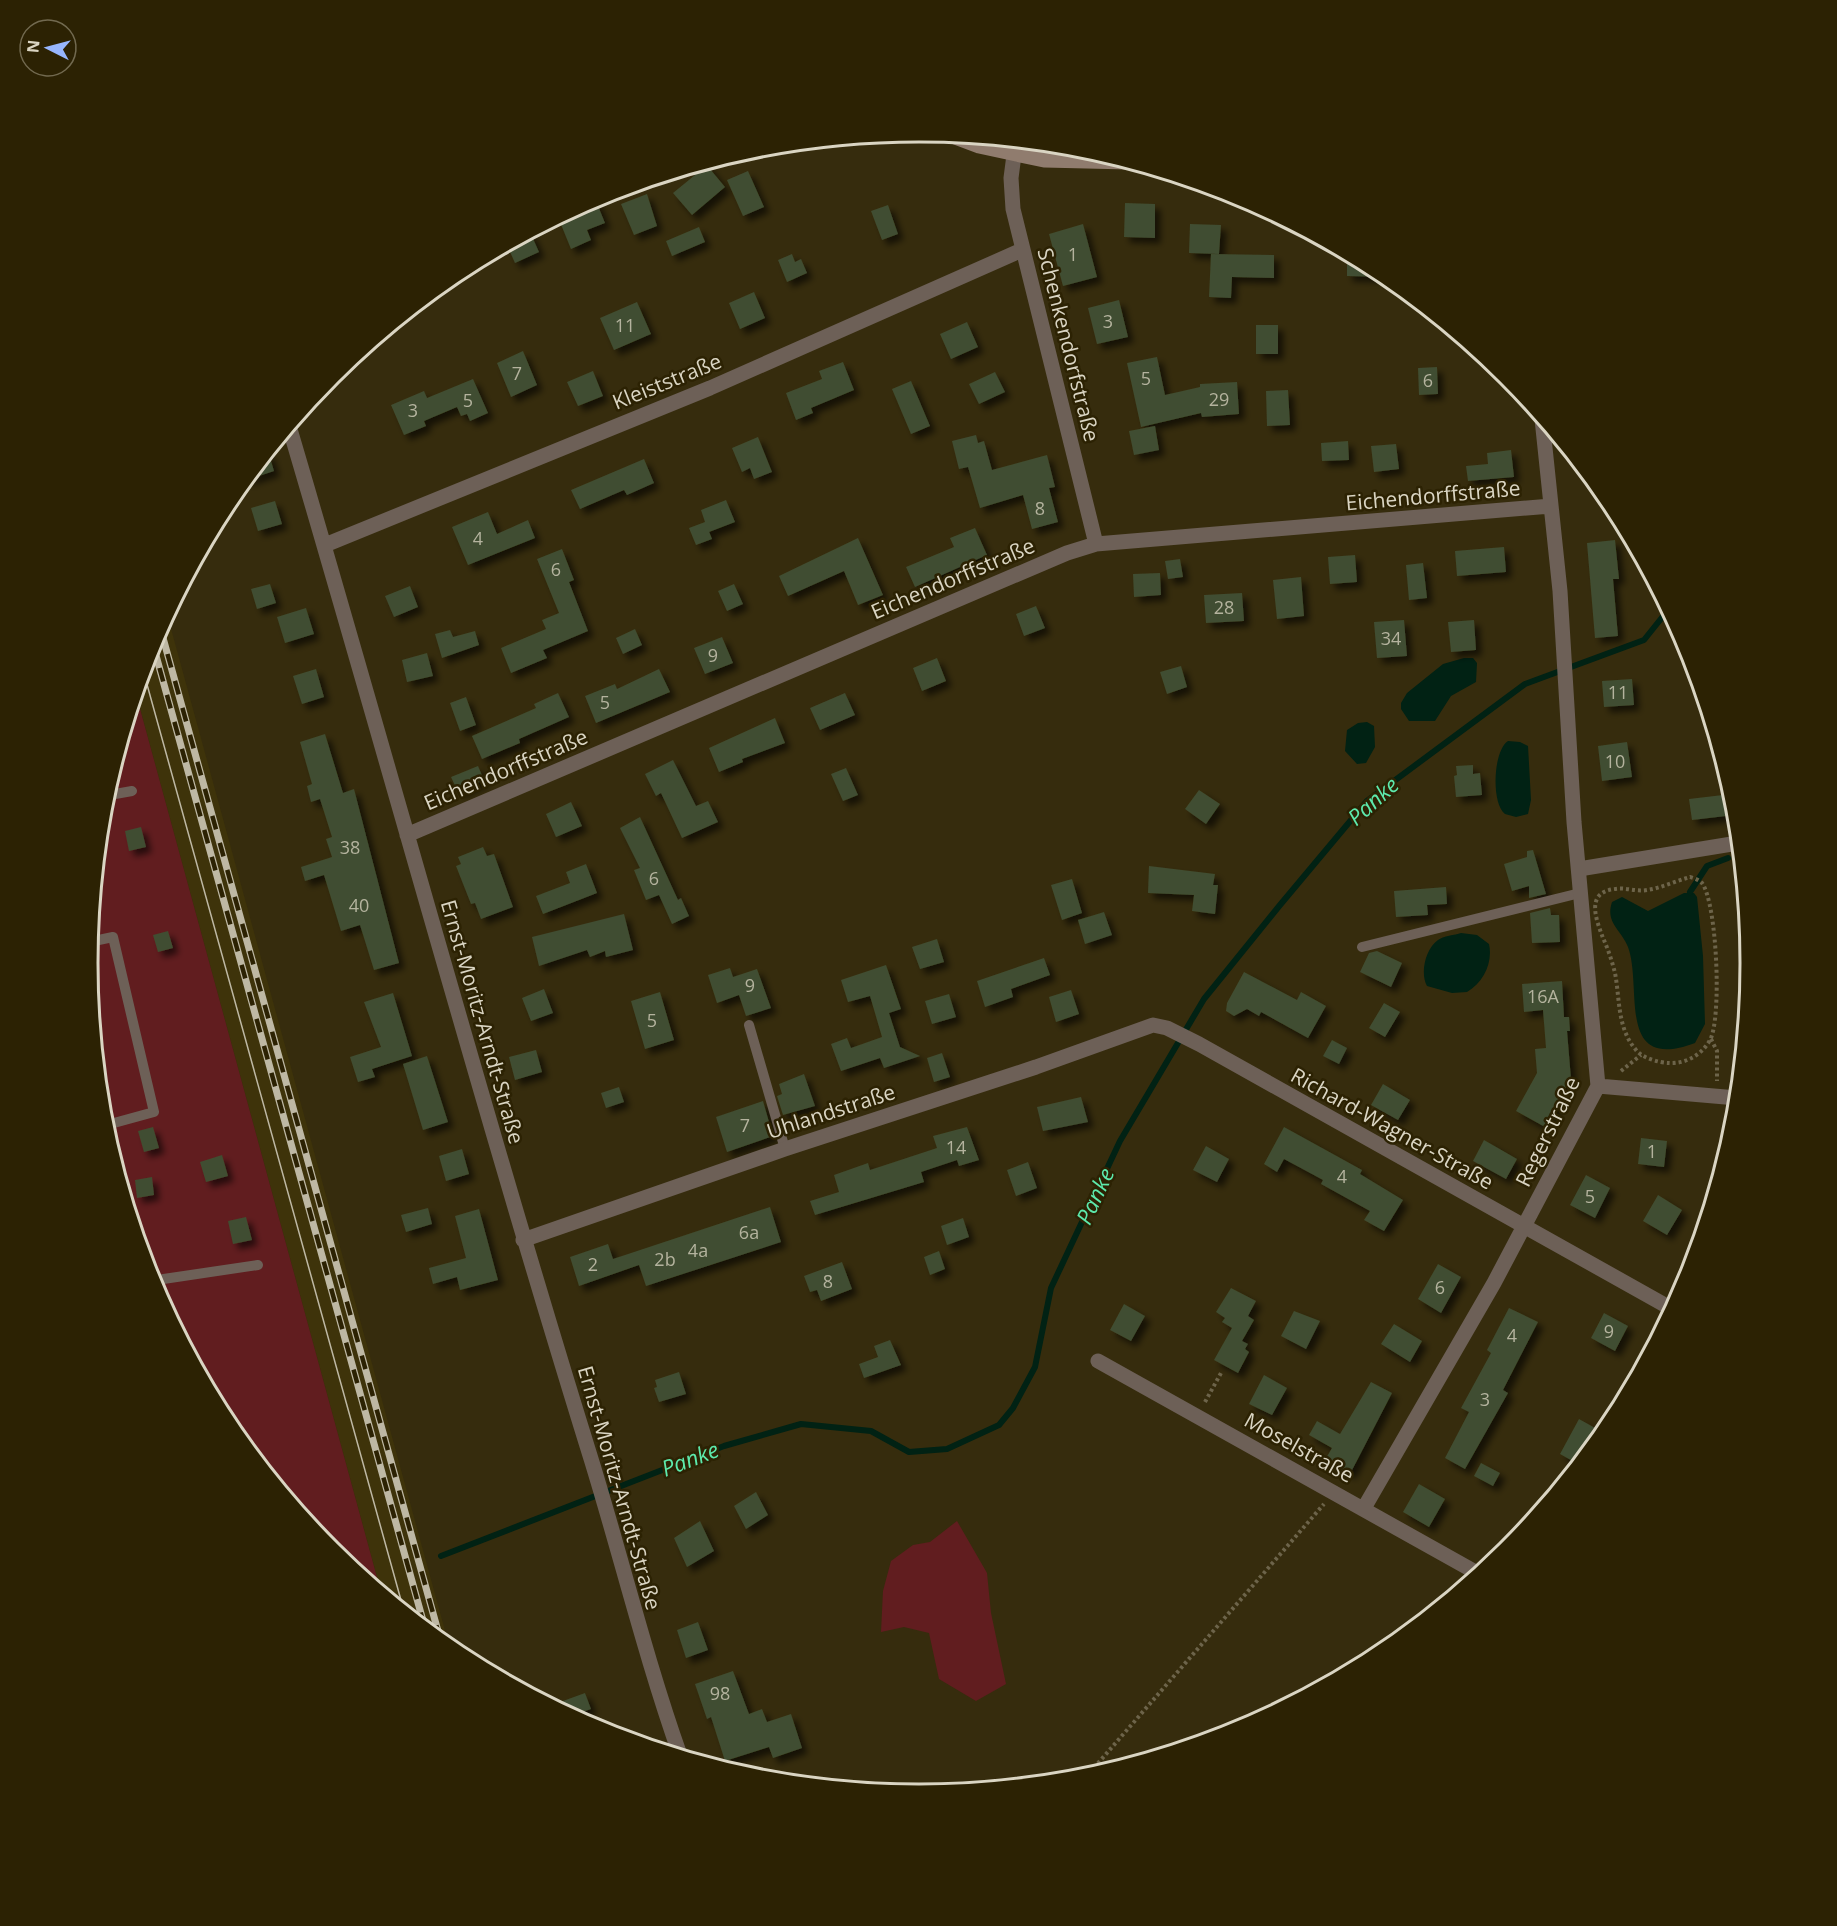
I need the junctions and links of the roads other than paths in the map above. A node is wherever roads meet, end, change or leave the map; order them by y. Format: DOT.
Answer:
graph roads {
  1 [pos="981,145"];
  2 [pos="1014,155"];
  3 [pos="1093,161"];
  4 [pos="1022,250"];
  5 [pos="1543,431"];
  6 [pos="291,434"];
  7 [pos="1551,506"];
  8 [pos="1096,544"];
  9 [pos="325,545"];
  10 [pos="132,791"];
  11 [pos="115,794"];
  12 [pos="407,835"];
  13 [pos="1730,844"];
  14 [pos="1579,869"];
  15 [pos="1580,892"];
  16 [pos="98,940"];
  17 [pos="1362,947"];
  18 [pos="749,1024"];
  19 [pos="1160,1027"];
  20 [pos="1598,1086"];
  21 [pos="1728,1098"];
  22 [pos="113,1123"];
  23 [pos="785,1149"];
  24 [pos="1523,1227"];
  25 [pos="522,1240"];
  26 [pos="258,1265"];
  27 [pos="161,1279"];
  28 [pos="1664,1305"];
  29 [pos="1098,1361"];
  30 [pos="1364,1508"];
  31 [pos="1471,1570"];
  32 [pos="677,1747"];
  1 -- 2 [label="main road"];
  2 -- 3 [label="main road"];
  2 -- 4 [label="street, Schenkendorfstraße"];
  4 -- 8 [label="street, Schenkendorfstraße"];
  4 -- 9 [label="street, Kleiststraße"];
  5 -- 7 [label="street, Regerstraße"];
  6 -- 9 [label="street, Ernst-Moritz-Arndt-Straße"];
  7 -- 8 [label="street, Eichendorffstraße"];
  7 -- 14 [label="street, Regerstraße"];
  8 -- 12 [label="street, Eichendorffstraße"];
  9 -- 12 [label="street, Ernst-Moritz-Arndt-Straße"];
  10 -- 11 [label="lane"];
  12 -- 25 [label="street, Ernst-Moritz-Arndt-Straße"];
  13 -- 14 [label="street"];
  14 -- 15 [label="street, Regerstraße"];
  15 -- 17 [label="lane"];
  15 -- 20 [label="street, Regerstraße"];
  16 -- 22 [label="lane"];
  18 -- 23 [label="lane"];
  19 -- 23 [label="street, Uhlandstraße"];
  19 -- 24 [label="street, Richard-Wagner-Straße"];
  20 -- 21 [label="street"];
  20 -- 24 [label="street, Regerstraße"];
  23 -- 25 [label="street, Uhlandstraße"];
  24 -- 28 [label="street, Richard-Wagner-Straße"];
  24 -- 30 [label="street, Regerstraße"];
  25 -- 32 [label="street, Ernst-Moritz-Arndt-Straße"];
  26 -- 27 [label="lane"];
  29 -- 30 [label="street, Moselstraße"];
  30 -- 31 [label="street, Moselstraße"];
}
